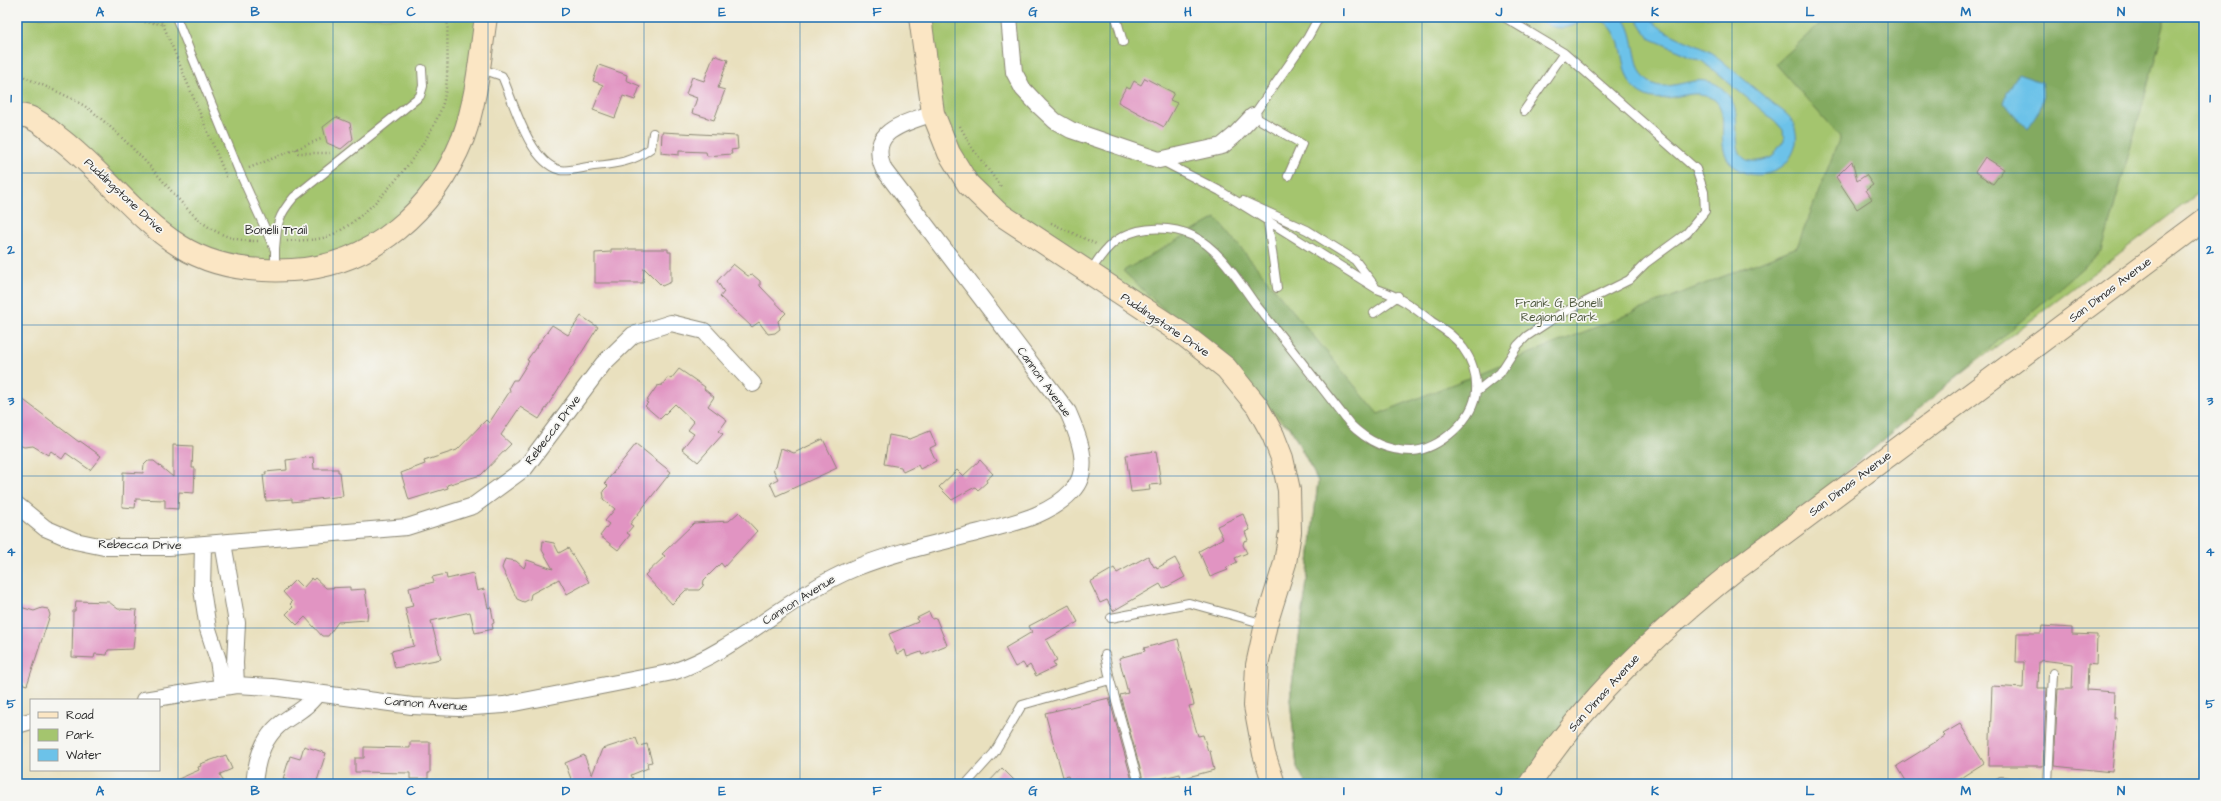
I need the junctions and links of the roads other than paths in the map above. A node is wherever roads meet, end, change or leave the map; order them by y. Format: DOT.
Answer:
graph roads {
  1 [pos="176,17"];
  2 [pos="486,17"];
  3 [pos="920,17"];
  4 [pos="1009,17"];
  5 [pos="1116,17"];
  6 [pos="1319,17"];
  7 [pos="1504,17"];
  8 [pos="1124,42"];
  9 [pos="1564,53"];
  10 [pos="478,67"];
  11 [pos="422,69"];
  12 [pos="1524,111"];
  13 [pos="932,113"];
  14 [pos="17,114"];
  15 [pos="1253,116"];
  16 [pos="653,133"];
  17 [pos="1160,160"];
  18 [pos="1288,176"];
  19 [pos="1220,191"];
  20 [pos="2204,220"];
  21 [pos="1268,222"];
  22 [pos="273,241"];
  23 [pos="275,261"];
  24 [pos="1089,274"];
  25 [pos="1277,288"];
  26 [pos="1377,289"];
  27 [pos="1398,296"];
  28 [pos="1374,313"];
  29 [pos="753,384"];
  30 [pos="1476,392"];
  31 [pos="17,505"];
  32 [pos="223,543"];
  33 [pos="203,545"];
  34 [pos="1111,618"];
  35 [pos="1266,624"];
  36 [pos="1105,655"];
  37 [pos="2053,673"];
  38 [pos="1110,680"];
  39 [pos="229,686"];
  40 [pos="318,693"];
  41 [pos="150,699"];
  42 [pos="30,721"];
  43 [pos="17,725"];
  44 [pos="254,784"];
  45 [pos="966,784"];
  46 [pos="1139,784"];
  47 [pos="1274,784"];
  48 [pos="1530,784"];
  49 [pos="1999,784"];
  50 [pos="2026,784"];
  51 [pos="2048,784"];
  1 -- 22 [label="lane"];
  2 -- 10 [label="street, Puddingstone Drive"];
  3 -- 13 [label="street, Puddingstone Drive"];
  4 -- 17 [label="street"];
  5 -- 8 [label="lane"];
  6 -- 15 [label="lane"];
  7 -- 9 [label="lane"];
  9 -- 12 [label="lane"];
  9 -- 30 [label="lane"];
  10 -- 16 [label="lane"];
  10 -- 23 [label="street, Puddingstone Drive"];
  11 -- 22 [label="lane"];
  13 -- 24 [label="street, Puddingstone Drive"];
  13 -- 40 [label="street, Cannon Avenue"];
  14 -- 23 [label="street, Puddingstone Drive"];
  15 -- 17 [label="street"];
  15 -- 18 [label="lane"];
  17 -- 19 [label="lane"];
  19 -- 21 [label="lane"];
  19 -- 26 [label="lane"];
  20 -- 48 [label="street, San Dimas Avenue"];
  21 -- 25 [label="lane"];
  21 -- 26 [label="lane"];
  22 -- 23 [label="lane"];
  24 -- 30 [label="lane"];
  24 -- 35 [label="street, Puddingstone Drive"];
  26 -- 27 [label="lane"];
  27 -- 28 [label="lane"];
  27 -- 30 [label="lane"];
  29 -- 32 [label="street, Rebecca Drive"];
  31 -- 33 [label="street, Rebecca Drive"];
  32 -- 33 [label="street, Rebecca Drive"];
  32 -- 39 [label="street"];
  33 -- 39 [label="street"];
  34 -- 35 [label="lane"];
  35 -- 47 [label="street, Puddingstone Drive"];
  36 -- 38 [label="lane"];
  37 -- 51 [label="lane"];
  38 -- 45 [label="lane"];
  38 -- 46 [label="lane"];
  39 -- 40 [label="street, Cannon Avenue"];
  39 -- 41 [label="street, Cannon Avenue"];
  40 -- 44 [label="street"];
  42 -- 43 [label="street"];
  49 -- 50 [label="lane"];
}
